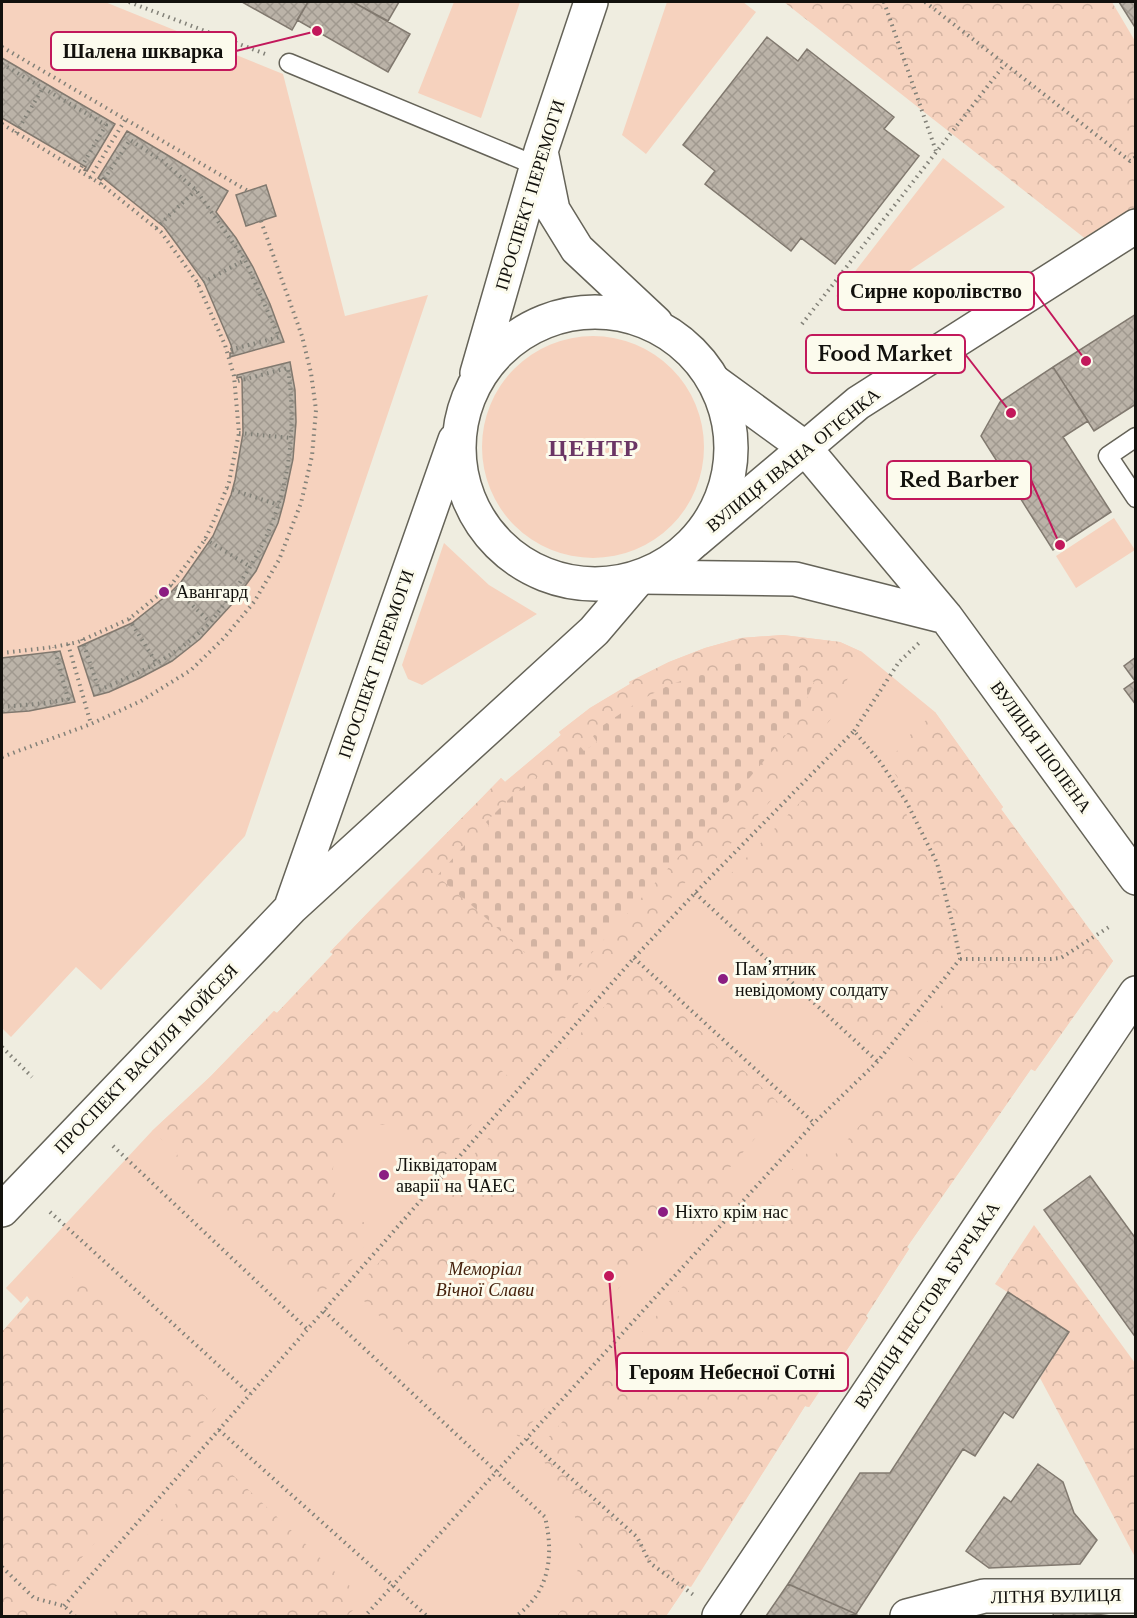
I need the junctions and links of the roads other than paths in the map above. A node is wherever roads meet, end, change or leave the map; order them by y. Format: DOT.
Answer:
graph roads {
  1 [pos="591,2"];
  2 [pos="289,63"];
  3 [pos="539,158"];
  4 [pos="1136,226"];
  5 [pos="663,330"];
  6 [pos="715,382"];
  7 [pos="473,389"];
  8 [pos="462,420"];
  9 [pos="1136,437"];
  10 [pos="804,447"];
  11 [pos="1136,498"];
  12 [pos="695,541"];
  13 [pos="639,576"];
  14 [pos="946,617"];
  15 [pos="1136,878"];
  16 [pos="291,908"];
  17 [pos="1136,993"];
  18 [pos="2,1210"];
  19 [pos="1136,1596"];
  20 [pos="707,1607"];
  21 [pos="907,1617"];
  1 -- 3 [label="main road, ПРОСПЕКТ ПЕРЕМОГИ"];
  2 -- 3 [label="lane"];
  3 -- 5 [label="main road"];
  3 -- 7 [label="main road, ПРОСПЕКТ ПЕРЕМОГИ"];
  4 -- 10 [label="main road, ВУЛИЦЯ ІВАНА ОГІЄНКА"];
  5 -- 6 [label="main road"];
  5 -- 7 [label="main road"];
  6 -- 10 [label="main road, ВУЛИЦЯ ШОПЕНА"];
  6 -- 12 [label="main road"];
  7 -- 8 [label="main road"];
  8 -- 13 [label="main road"];
  8 -- 16 [label="main road, ПРОСПЕКТ ПЕРЕМОГИ"];
  9 -- 11 [label="lane"];
  10 -- 12 [label="main road, ВУЛИЦЯ ІВАНА ОГІЄНКА"];
  10 -- 14 [label="main road, ВУЛИЦЯ ШОПЕНА"];
  12 -- 13 [label="main road"];
  13 -- 14 [label="main road"];
  13 -- 16 [label="main road, ПРОСПЕКТ ВАСИЛЯ МОЙСЕЯ"];
  14 -- 15 [label="main road, ВУЛИЦЯ ШОПЕНА"];
  16 -- 18 [label="main road, ПРОСПЕКТ ВАСИЛЯ МОЙСЕЯ"];
  17 -- 20 [label="main road, ВУЛИЦЯ НЕСТОРА БУРЧАКА"];
  19 -- 21 [label="main road, ЛІТНЯ ВУЛИЦЯ"];
}
